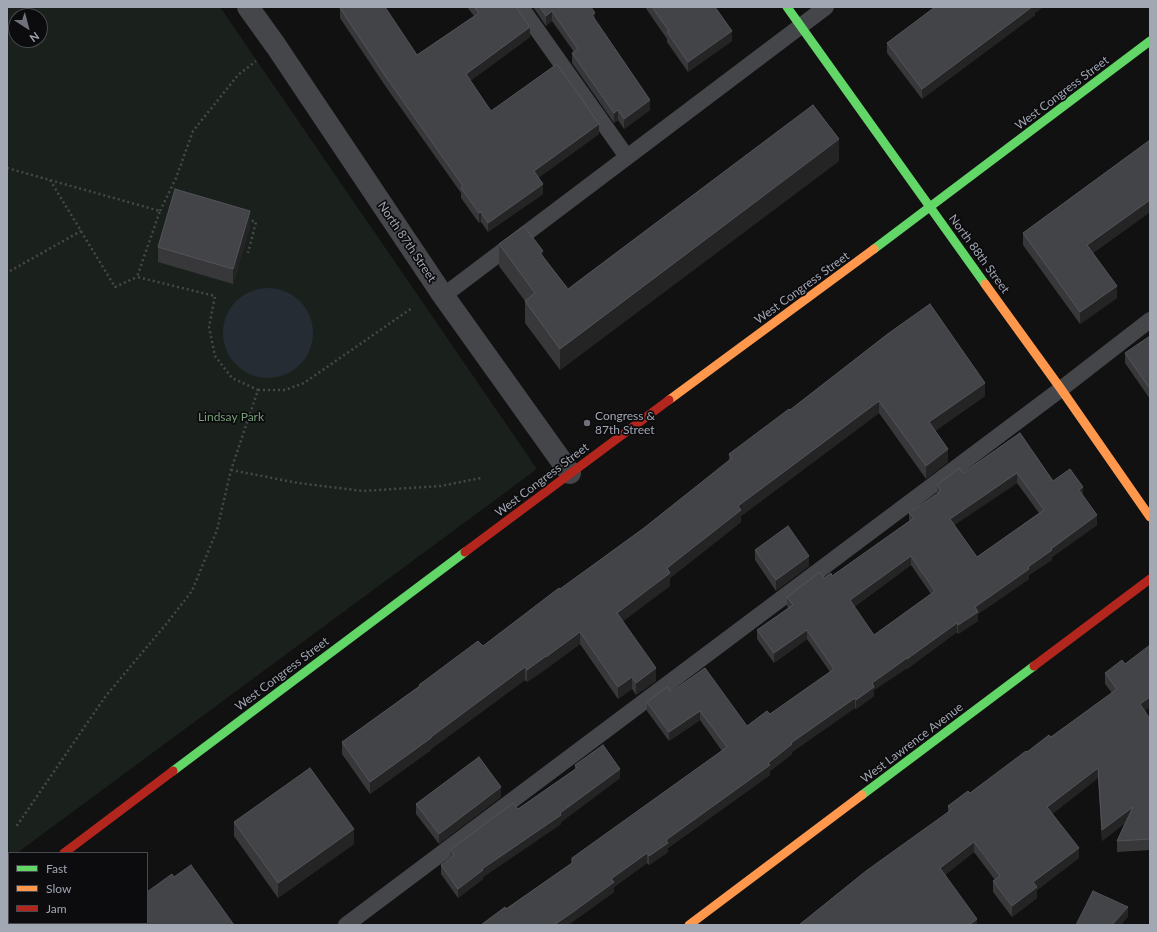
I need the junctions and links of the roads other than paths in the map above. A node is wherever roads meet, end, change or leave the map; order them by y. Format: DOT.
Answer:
graph roads {
  1 [pos="248,7"];
  2 [pos="521,7"];
  3 [pos="786,7"];
  4 [pos="826,7"];
  5 [pos="800,26"];
  6 [pos="1150,41"];
  7 [pos="628,157"];
  8 [pos="930,208"];
  9 [pos="443,296"];
  10 [pos="1150,320"];
  11 [pos="1061,389"];
  12 [pos="570,473"];
  13 [pos="1150,517"];
  14 [pos="1150,579"];
  15 [pos="65,852"];
  16 [pos="346,925"];
  17 [pos="689,925"];
  1 -- 9 [label="street, North 87th Street"];
  2 -- 7 [label="lane"];
  3 -- 5 [label="street, North 88th Street"];
  4 -- 5 [label="lane"];
  5 -- 7 [label="lane"];
  5 -- 8 [label="street, North 88th Street"];
  6 -- 8 [label="street, West Congress Street"];
  7 -- 9 [label="lane"];
  8 -- 11 [label="street, North 88th Street"];
  8 -- 12 [label="street, West Congress Street"];
  9 -- 12 [label="street, North 87th Street"];
  10 -- 11 [label="lane"];
  11 -- 13 [label="street, North 88th Street"];
  11 -- 16 [label="lane"];
  12 -- 15 [label="street, West Congress Street"];
  14 -- 17 [label="street, West Lawrence Avenue"];
}
